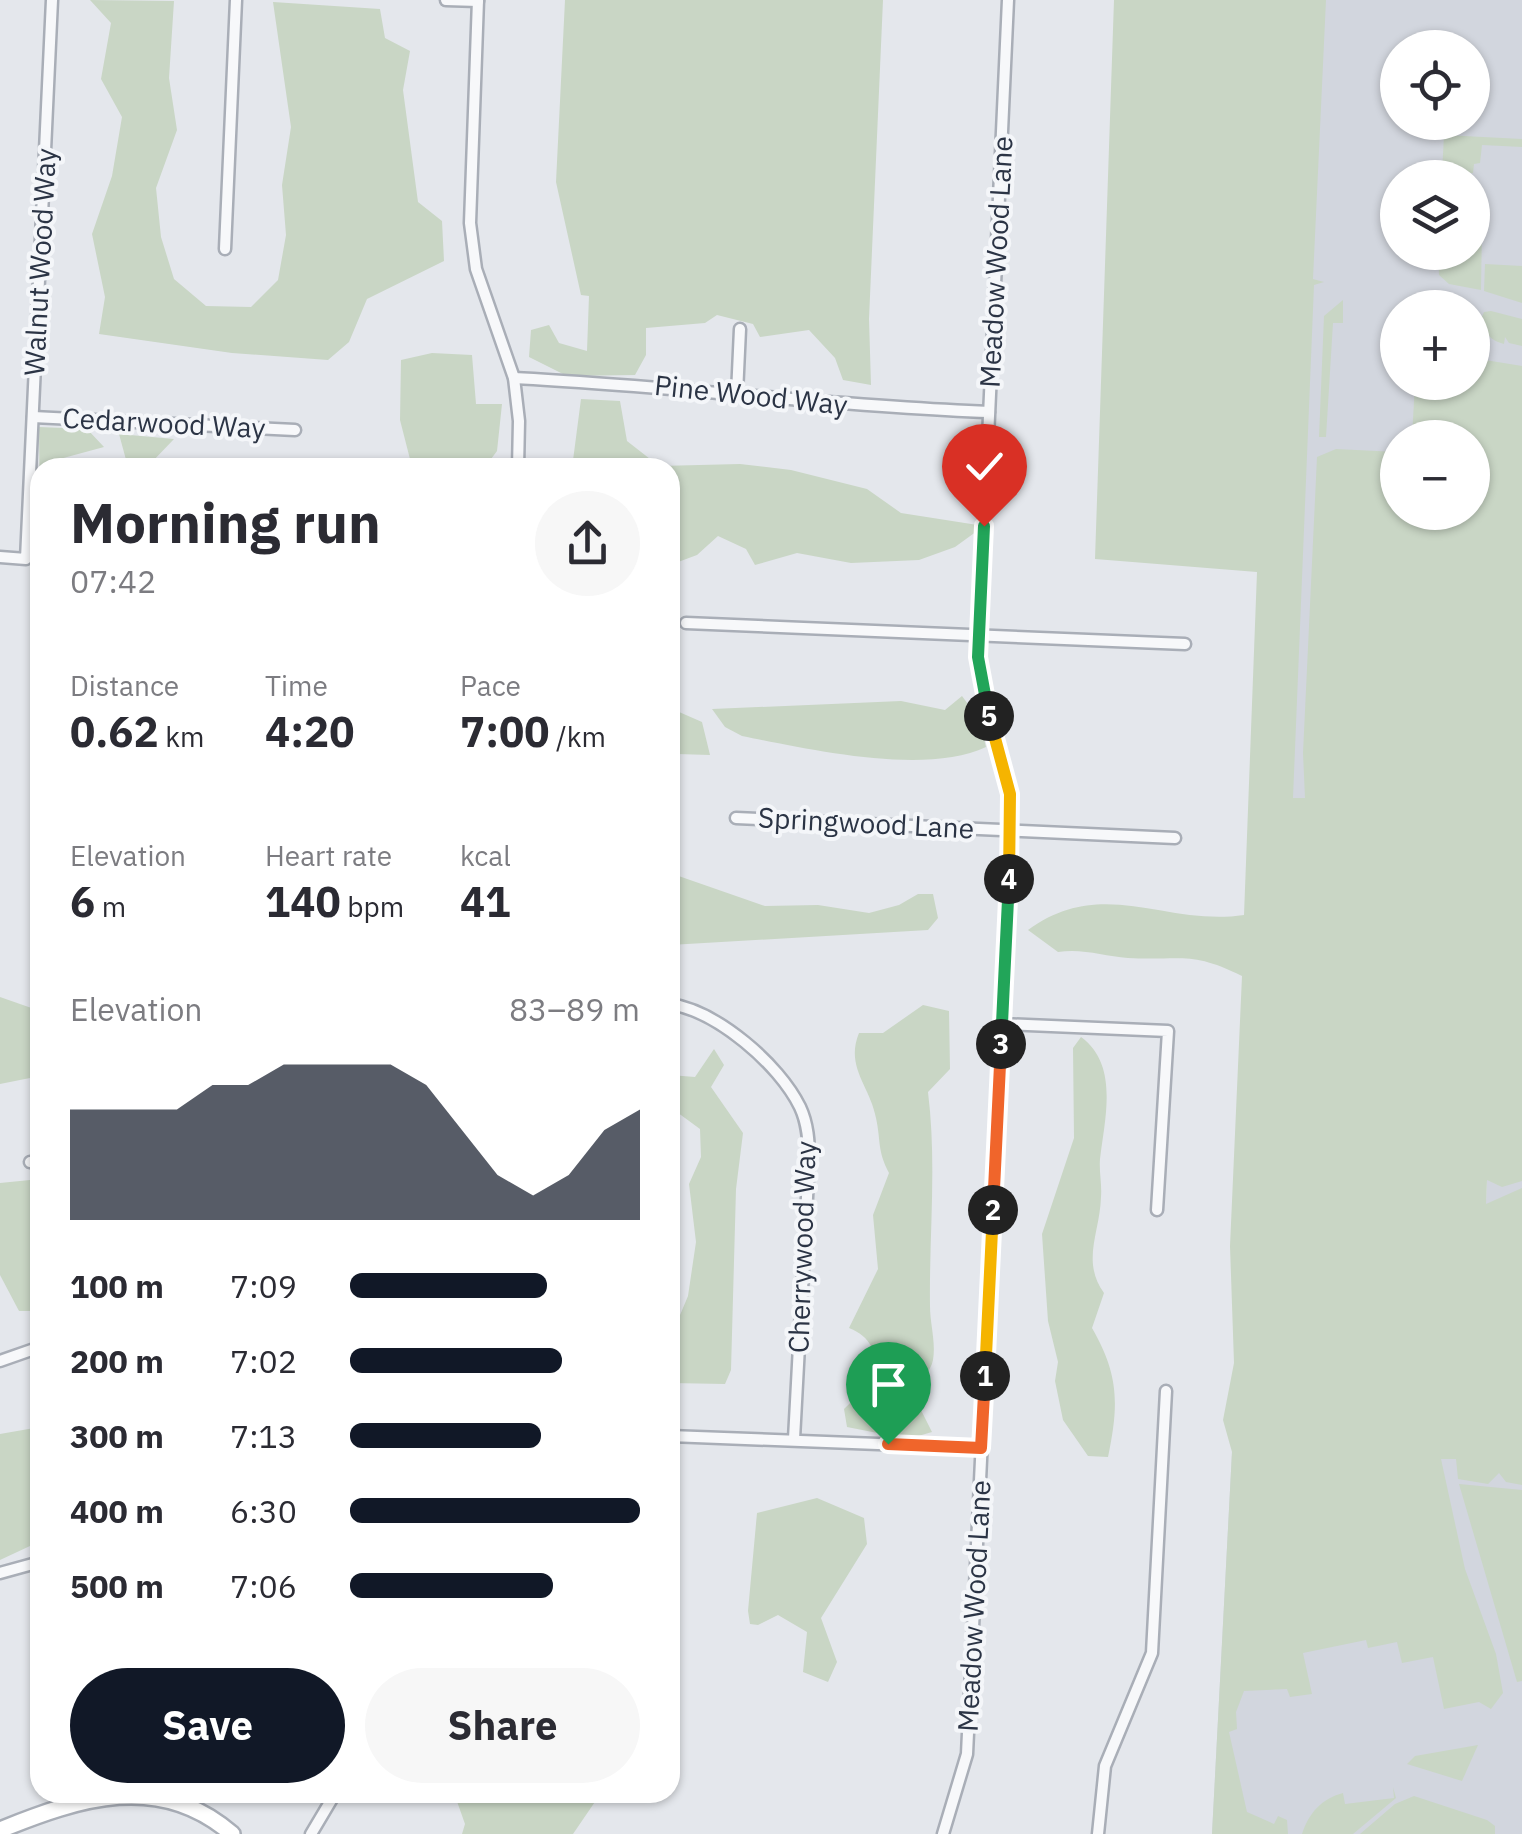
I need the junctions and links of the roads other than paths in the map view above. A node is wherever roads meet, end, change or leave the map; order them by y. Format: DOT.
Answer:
graph roads {
  1 [pos="52,0"];
  2 [pos="236,0"];
  3 [pos="446,0"];
  4 [pos="1008,0"];
  5 [pos="478,1"];
  6 [pos="224,249"];
  7 [pos="740,330"];
  8 [pos="514,378"];
  9 [pos="736,394"];
  10 [pos="989,412"];
  11 [pos="33,417"];
  12 [pos="295,430"];
  13 [pos="31,458"];
  14 [pos="518,458"];
  15 [pos="30,482"];
  16 [pos="0,557"];
  17 [pos="686,623"];
  18 [pos="979,635"];
  19 [pos="1185,644"];
  20 [pos="736,818"];
  21 [pos="1012,830"];
  22 [pos="1176,838"];
  23 [pos="680,1006"];
  24 [pos="1002,1024"];
  25 [pos="1157,1210"];
  26 [pos="30,1351"];
  27 [pos="0,1362"];
  28 [pos="1166,1391"];
  29 [pos="680,1436"];
  30 [pos="794,1439"];
  31 [pos="981,1448"];
  32 [pos="30,1565"];
  33 [pos="0,1573"];
  34 [pos="73,1803"];
  35 [pos="182,1803"];
  36 [pos="329,1803"];
  37 [pos="0,1830"];
  38 [pos="232,1834"];
  39 [pos="311,1834"];
  40 [pos="944,1834"];
  41 [pos="1098,1834"];
  1 -- 11 [label="street, Walnut Wood Way"];
  2 -- 6 [label="street"];
  3 -- 5 [label="street"];
  4 -- 10 [label="street, Meadow Wood Lane"];
  5 -- 8 [label="street"];
  7 -- 9 [label="street"];
  8 -- 9 [label="street, Pine Wood Way"];
  8 -- 14 [label="street"];
  9 -- 10 [label="street, Pine Wood Way"];
  10 -- 18 [label="street, Meadow Wood Lane"];
  11 -- 12 [label="street, Cedarwood Way"];
  11 -- 13 [label="street, Walnut Wood Way"];
  15 -- 16 [label="street, Walnut Wood Way"];
  17 -- 18 [label="street"];
  18 -- 19 [label="street"];
  18 -- 21 [label="street, Meadow Wood Lane"];
  20 -- 21 [label="street, Springwood Lane"];
  21 -- 22 [label="street, Springwood Lane"];
  21 -- 24 [label="street, Meadow Wood Lane"];
  23 -- 30 [label="street, Cherrywood Way"];
  24 -- 25 [label="street"];
  24 -- 31 [label="street, Meadow Wood Lane"];
  26 -- 27 [label="street"];
  28 -- 41 [label="street"];
  29 -- 30 [label="street"];
  30 -- 31 [label="street"];
  31 -- 40 [label="street, Meadow Wood Lane"];
  32 -- 33 [label="street"];
  34 -- 37 [label="street"];
  35 -- 38 [label="street"];
  36 -- 39 [label="street"];
}
